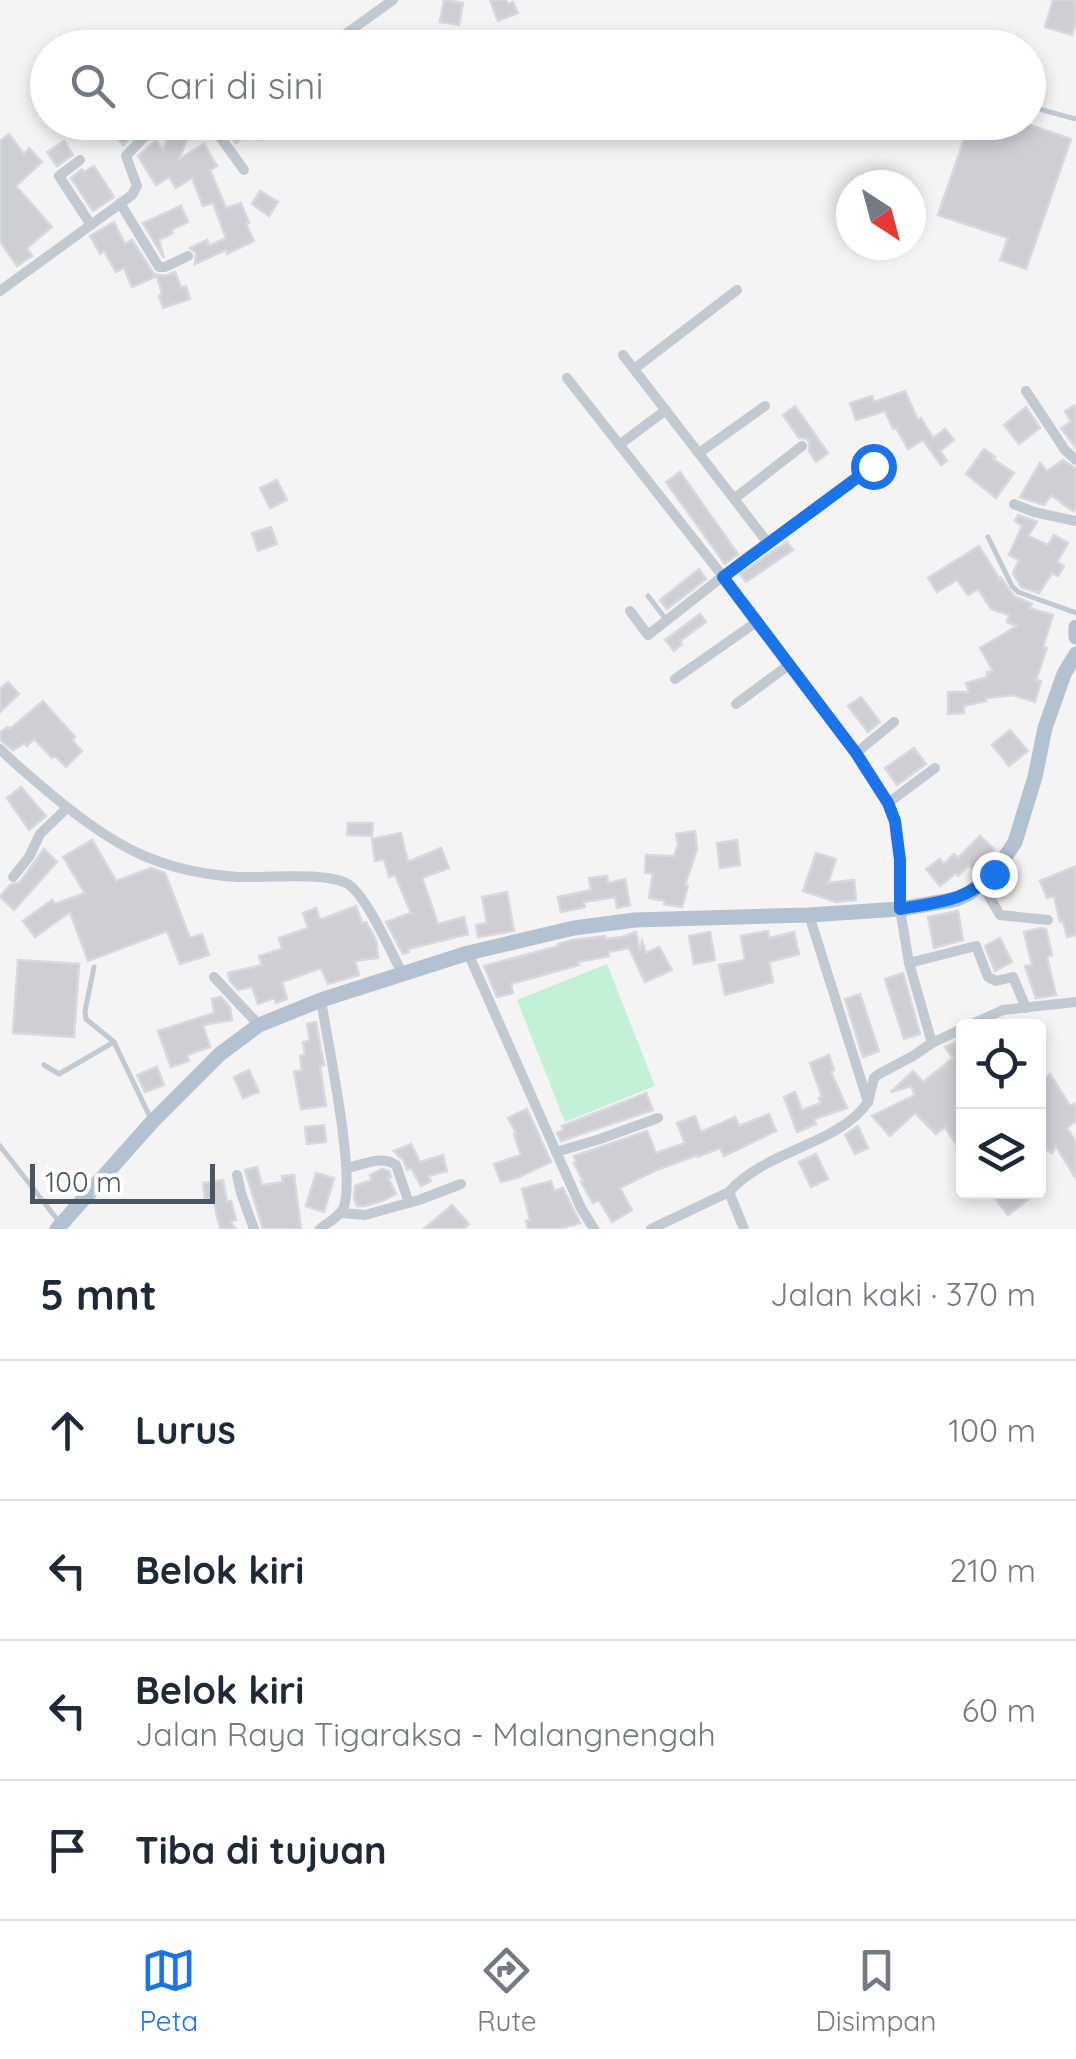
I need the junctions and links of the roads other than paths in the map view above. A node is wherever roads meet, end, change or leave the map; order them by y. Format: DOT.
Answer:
graph roads {
  1 [pos="393,0"];
  2 [pos="351,30"];
  3 [pos="1046,111"];
  4 [pos="1076,119"];
  5 [pos="141,140"];
  6 [pos="226,140"];
  7 [pos="80,160"];
  8 [pos="244,170"];
  9 [pos="120,203"];
  10 [pos="91,225"];
  11 [pos="188,256"];
  12 [pos="737,290"];
  13 [pos="0,292"];
  14 [pos="624,355"];
  15 [pos="634,369"];
  16 [pos="567,378"];
  17 [pos="1026,391"];
  18 [pos="765,406"];
  19 [pos="666,410"];
  20 [pos="619,445"];
  21 [pos="802,446"];
  22 [pos="699,453"];
  23 [pos="1076,460"];
  24 [pos="873,466"];
  25 [pos="734,498"];
  26 [pos="1014,504"];
  27 [pos="1076,521"];
  28 [pos="988,537"];
  29 [pos="768,543"];
  30 [pos="723,577"];
  31 [pos="648,596"];
  32 [pos="630,610"];
  33 [pos="1076,613"];
  34 [pos="667,620"];
  35 [pos="758,621"];
  36 [pos="1076,626"];
  37 [pos="1076,636"];
  38 [pos="1076,654"];
  39 [pos="790,664"];
  40 [pos="676,679"];
  41 [pos="736,704"];
  42 [pos="894,722"];
  43 [pos="0,749"];
  44 [pos="856,753"];
  45 [pos="935,768"];
  46 [pos="888,803"];
  47 [pos="68,808"];
  48 [pos="12,878"];
  49 [pos="982,884"];
  50 [pos="900,909"];
  51 [pos="809,915"];
  52 [pos="1048,920"];
  53 [pos="468,953"];
  54 [pos="910,963"];
  55 [pos="94,967"];
  56 [pos="402,973"];
  57 [pos="214,977"];
  58 [pos="321,1000"];
  59 [pos="1076,1002"];
  60 [pos="1026,1008"];
  61 [pos="984,1019"];
  62 [pos="259,1026"];
  63 [pos="956,1032"];
  64 [pos="114,1042"];
  65 [pos="932,1043"];
  66 [pos="44,1064"];
  67 [pos="868,1102"];
  68 [pos="658,1118"];
  69 [pos="152,1122"];
  70 [pos="0,1146"];
  71 [pos="556,1152"];
  72 [pos="348,1168"];
  73 [pos="237,1174"];
  74 [pos="461,1184"];
  75 [pos="729,1192"];
  76 [pos="409,1203"];
  77 [pos="341,1213"];
  78 [pos="59,1227"];
  79 [pos="254,1229"];
  80 [pos="320,1229"];
  81 [pos="594,1229"];
  82 [pos="651,1229"];
  83 [pos="744,1229"];
  1 -- 2 [label="street"];
  3 -- 4 [label="lane"];
  5 -- 9 [label="street"];
  6 -- 8 [label="street"];
  7 -- 10 [label="street"];
  9 -- 10 [label="street"];
  9 -- 11 [label="street"];
  10 -- 13 [label="street"];
  12 -- 15 [label="street"];
  14 -- 15 [label="street"];
  15 -- 19 [label="street"];
  16 -- 20 [label="street"];
  17 -- 23 [label="street"];
  18 -- 22 [label="street"];
  19 -- 20 [label="street"];
  19 -- 22 [label="street"];
  20 -- 30 [label="street"];
  21 -- 25 [label="street"];
  22 -- 25 [label="street"];
  24 -- 29 [label="street"];
  25 -- 29 [label="street"];
  26 -- 27 [label="street"];
  28 -- 33 [label="lane"];
  29 -- 30 [label="street"];
  30 -- 34 [label="street"];
  30 -- 35 [label="street"];
  31 -- 34 [label="lane"];
  32 -- 34 [label="street"];
  35 -- 39 [label="street"];
  35 -- 40 [label="street"];
  36 -- 37 [label="main road"];
  38 -- 49 [label="main road"];
  39 -- 41 [label="street"];
  39 -- 44 [label="street"];
  42 -- 44 [label="street"];
  43 -- 47 [label="street"];
  44 -- 46 [label="street"];
  45 -- 46 [label="street"];
  46 -- 50 [label="street"];
  47 -- 48 [label="street"];
  47 -- 56 [label="street"];
  49 -- 50 [label="main road"];
  49 -- 52 [label="street"];
  50 -- 51 [label="main road"];
  50 -- 54 [label="street"];
  51 -- 53 [label="main road"];
  51 -- 67 [label="street"];
  53 -- 56 [label="main road"];
  53 -- 71 [label="street"];
  54 -- 60 [label="street"];
  54 -- 65 [label="street"];
  55 -- 64 [label="lane"];
  56 -- 58 [label="main road"];
  57 -- 62 [label="street"];
  58 -- 62 [label="main road"];
  58 -- 72 [label="street"];
  59 -- 60 [label="street"];
  60 -- 61 [label="street"];
  62 -- 69 [label="main road"];
  63 -- 65 [label="street"];
  64 -- 66 [label="lane"];
  64 -- 69 [label="lane"];
  65 -- 67 [label="street"];
  67 -- 75 [label="street"];
  68 -- 71 [label="street"];
  69 -- 78 [label="main road"];
  70 -- 78 [label="lane"];
  71 -- 81 [label="street"];
  72 -- 76 [label="street"];
  72 -- 77 [label="street"];
  73 -- 79 [label="street"];
  74 -- 76 [label="street"];
  75 -- 82 [label="street"];
  75 -- 83 [label="street"];
  76 -- 77 [label="street"];
  77 -- 80 [label="street"];
}
